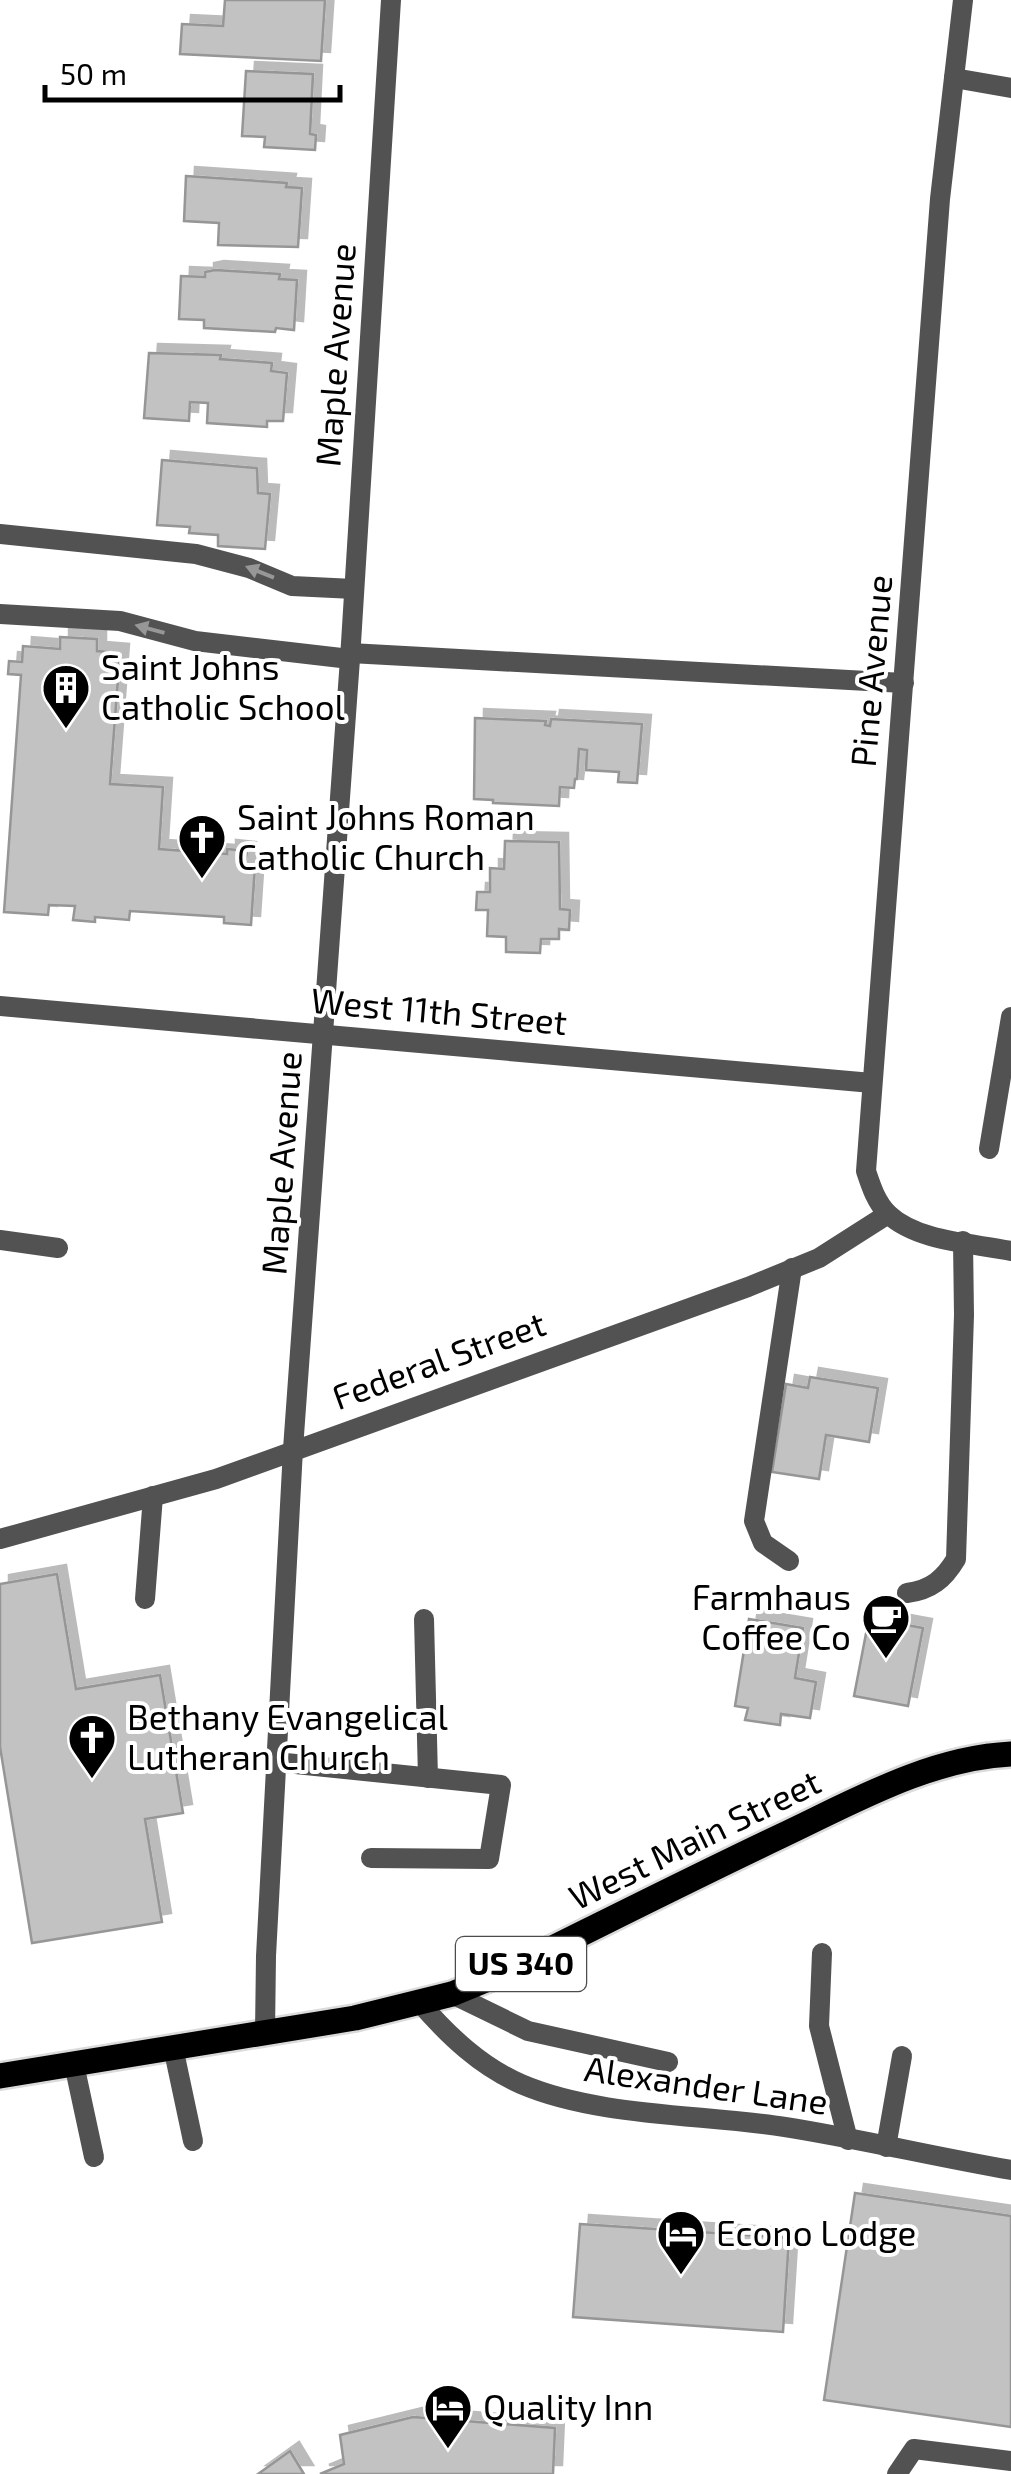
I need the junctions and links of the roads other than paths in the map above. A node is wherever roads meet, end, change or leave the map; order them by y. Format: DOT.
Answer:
graph roads {
  1 [pos="391,0"];
  2 [pos="963,0"];
  3 [pos="954,78"];
  4 [pos="1011,88"];
  5 [pos="0,534"];
  6 [pos="354,589"];
  7 [pos="0,614"];
  8 [pos="350,656"];
  9 [pos="904,683"];
  10 [pos="0,1006"];
  11 [pos="1011,1017"];
  12 [pos="324,1035"];
  13 [pos="872,1083"];
  14 [pos="989,1149"];
  15 [pos="888,1214"];
  16 [pos="0,1240"];
  17 [pos="963,1242"];
  18 [pos="58,1248"];
  19 [pos="1011,1251"];
  20 [pos="792,1268"];
  21 [pos="293,1449"];
  22 [pos="153,1496"];
  23 [pos="0,1539"];
  24 [pos="789,1561"];
  25 [pos="908,1593"];
  26 [pos="146,1599"];
  27 [pos="424,1618"];
  28 [pos="1011,1754"];
  29 [pos="276,1762"];
  30 [pos="428,1778"];
  31 [pos="370,1858"];
  32 [pos="822,1953"];
  33 [pos="452,1994"];
  34 [pos="420,2003"];
  35 [pos="266,2032"];
  36 [pos="173,2047"];
  37 [pos="902,2056"];
  38 [pos="668,2062"];
  39 [pos="74,2064"];
  40 [pos="0,2076"];
  41 [pos="848,2140"];
  42 [pos="193,2141"];
  43 [pos="886,2148"];
  44 [pos="94,2157"];
  45 [pos="1011,2170"];
  46 [pos="1011,2461"];
  47 [pos="896,2474"];
  1 -- 6 [label="street, Maple Avenue"];
  2 -- 3 [label="street, Pine Avenue"];
  3 -- 4 [label="street"];
  3 -- 9 [label="street, Pine Avenue"];
  6 -- 5 [label="street, one-way"];
  6 -- 8 [label="street, Maple Avenue"];
  8 -- 7 [label="street, one-way"];
  8 -- 9 [label="street"];
  8 -- 12 [label="street, Maple Avenue"];
  9 -- 13 [label="street, Pine Avenue"];
  10 -- 12 [label="street, West 11th Street"];
  11 -- 14 [label="street"];
  12 -- 13 [label="street, West 11th Street"];
  12 -- 21 [label="street, Maple Avenue"];
  13 -- 15 [label="street, Pine Avenue"];
  15 -- 17 [label="street"];
  15 -- 20 [label="street, Federal Street"];
  16 -- 18 [label="street"];
  17 -- 19 [label="street"];
  17 -- 25 [label="street"];
  20 -- 21 [label="street, Federal Street"];
  20 -- 24 [label="street"];
  21 -- 22 [label="street, Federal Street"];
  21 -- 29 [label="street, Maple Avenue"];
  22 -- 23 [label="street, Federal Street"];
  22 -- 26 [label="street"];
  27 -- 30 [label="street"];
  28 -- 33 [label="main road, West Main Street / US 340"];
  29 -- 30 [label="street"];
  29 -- 35 [label="street, Maple Avenue"];
  30 -- 31 [label="street"];
  32 -- 41 [label="street"];
  33 -- 34 [label="main road, West Main Street / US 340"];
  33 -- 38 [label="street"];
  34 -- 35 [label="main road, West Main Street / US 340"];
  34 -- 41 [label="street, Alexander Lane"];
  35 -- 36 [label="main road, West Main Street / US 340"];
  36 -- 39 [label="main road, West Main Street / US 340"];
  36 -- 42 [label="street"];
  37 -- 43 [label="street"];
  39 -- 40 [label="main road, West Main Street / US 340"];
  39 -- 44 [label="street"];
  41 -- 43 [label="street, Alexander Lane"];
  43 -- 45 [label="street, Alexander Lane"];
  46 -- 47 [label="street"];
}
